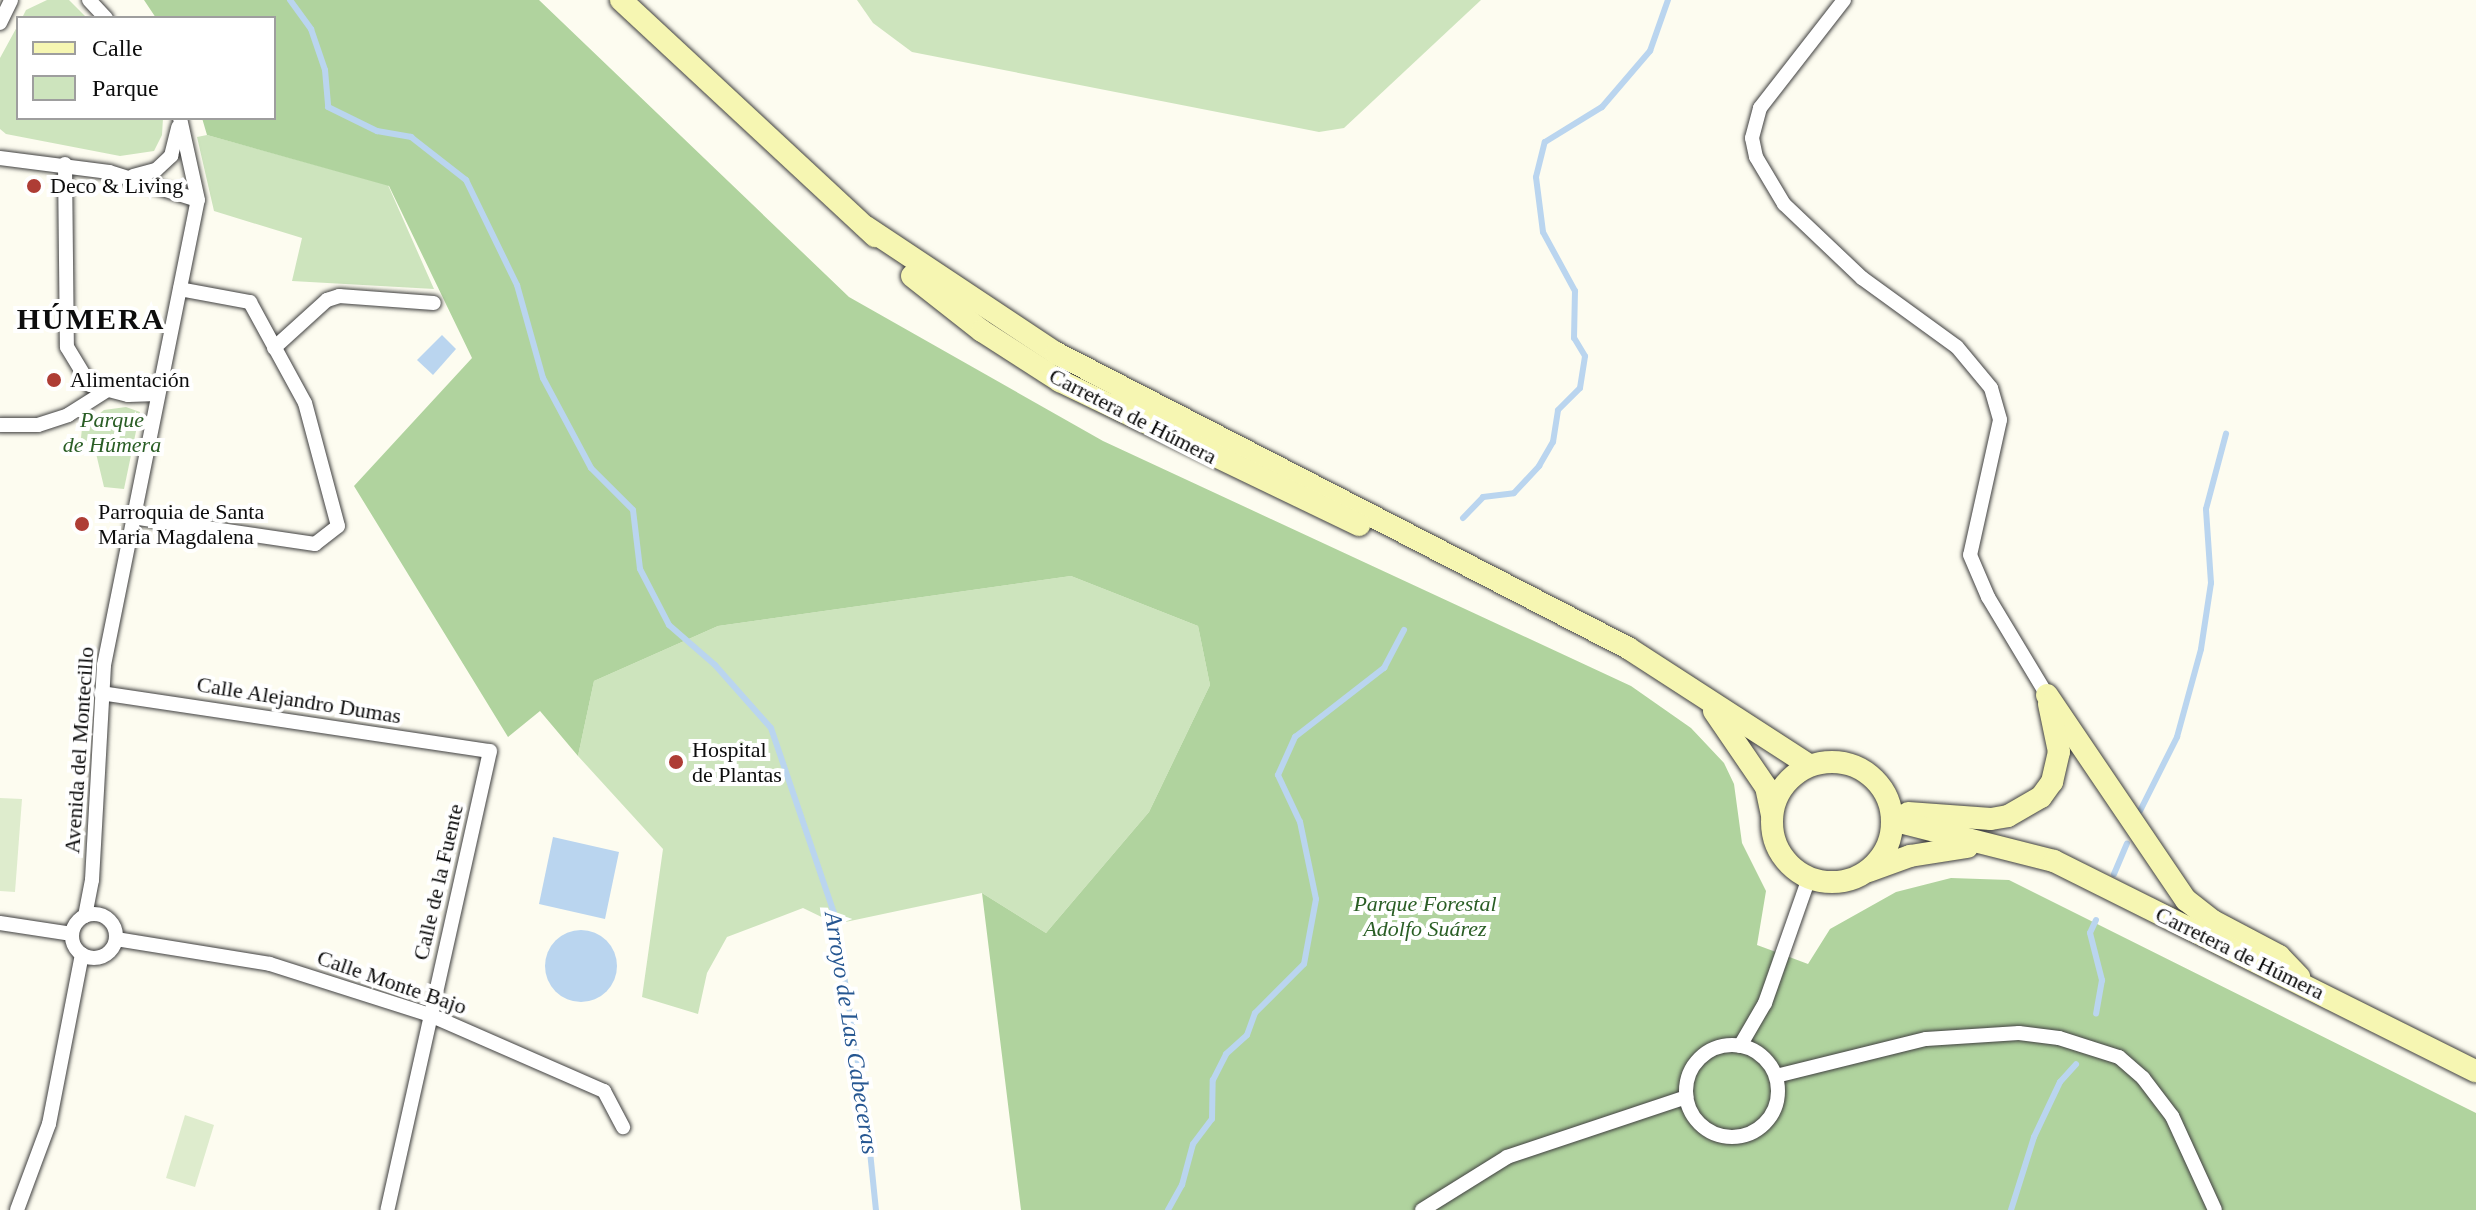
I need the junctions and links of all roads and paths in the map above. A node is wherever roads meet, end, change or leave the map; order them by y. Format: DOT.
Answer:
graph roads {
  1 [pos="11,0"];
  2 [pos="89,0"];
  3 [pos="621,0"];
  4 [pos="1844,0"];
  5 [pos="104,16"];
  6 [pos="0,23"];
  7 [pos="180,120"];
  8 [pos="180,120"];
  9 [pos="0,149"];
  10 [pos="7,159"];
  11 [pos="65,164"];
  12 [pos="127,177"];
  13 [pos="198,200"];
  14 [pos="180,289"];
  15 [pos="434,303"];
  16 [pos="274,348"];
  17 [pos="82,377"];
  18 [pos="106,391"];
  19 [pos="158,394"];
  20 [pos="68,415"];
  21 [pos="0,425"];
  22 [pos="132,517"];
  23 [pos="101,693"];
  24 [pos="2047,695"];
  25 [pos="1704,698"];
  26 [pos="490,751"];
  27 [pos="1807,764"];
  28 [pos="1891,816"];
  29 [pos="1773,822"];
  30 [pos="2000,845"];
  31 [pos="1864,873"];
  32 [pos="1809,878"];
  33 [pos="92,915"];
  34 [pos="0,923"];
  35 [pos="72,934"];
  36 [pos="116,939"];
  37 [pos="90,956"];
  38 [pos="2308,987"];
  39 [pos="430,1015"];
  40 [pos="1740,1046"];
  41 [pos="2476,1071"];
  42 [pos="1776,1076"];
  43 [pos="1686,1097"];
  44 [pos="623,1127"];
  45 [pos="17,1210"];
  46 [pos="387,1210"];
  47 [pos="1422,1210"];
  48 [pos="2215,1210"];
  1 -- 6 [label="street"];
  2 -- 5 [label="street"];
  3 -- 25 [label="main road, Carretera de Húmera"];
  4 -- 24 [label="street"];
  7 -- 12 [label="street"];
  8 -- 13 [label="street"];
  9 -- 10 [label="street"];
  10 -- 11 [label="street"];
  11 -- 12 [label="street"];
  11 -- 17 [label="street"];
  12 -- 13 [label="street"];
  13 -- 14 [label="street, Avenida del Montecillo"];
  14 -- 16 [label="street"];
  14 -- 19 [label="street, Avenida del Montecillo"];
  15 -- 16 [label="street"];
  16 -- 22 [label="street"];
  17 -- 18 [label="street"];
  17 -- 20 [label="street"];
  18 -- 19 [label="street"];
  18 -- 20 [label="street"];
  19 -- 22 [label="street, Avenida del Montecillo"];
  20 -- 21 [label="street"];
  22 -- 23 [label="street, Avenida del Montecillo"];
  23 -- 26 [label="street, Calle Alejandro Dumas"];
  23 -- 33 [label="street, Avenida del Montecillo"];
  24 -- 28 [label="main road"];
  24 -- 38 [label="main road"];
  25 -- 27 [label="main road, Carretera de Húmera"];
  25 -- 29 [label="main road, Carretera de Húmera"];
  26 -- 39 [label="street, Calle de la Fuente"];
  27 -- 28 [label="main road"];
  27 -- 29 [label="main road"];
  28 -- 30 [label="main road, Carretera de Húmera"];
  28 -- 31 [label="main road"];
  29 -- 32 [label="main road"];
  30 -- 31 [label="main road, Carretera de Húmera"];
  30 -- 38 [label="main road, Carretera de Húmera"];
  31 -- 32 [label="main road"];
  32 -- 40 [label="street"];
  33 -- 35 [label="street"];
  33 -- 36 [label="street"];
  34 -- 35 [label="street"];
  35 -- 37 [label="street"];
  36 -- 37 [label="street"];
  36 -- 39 [label="street, Calle Monte Bajo"];
  37 -- 45 [label="street"];
  38 -- 41 [label="main road, Carretera de Húmera"];
  39 -- 44 [label="street, Calle Monte Bajo"];
  39 -- 46 [label="street, Calle de la Fuente"];
  40 -- 42 [label="street"];
  40 -- 43 [label="street"];
  42 -- 43 [label="street"];
  42 -- 48 [label="street"];
  43 -- 47 [label="street"];
}
